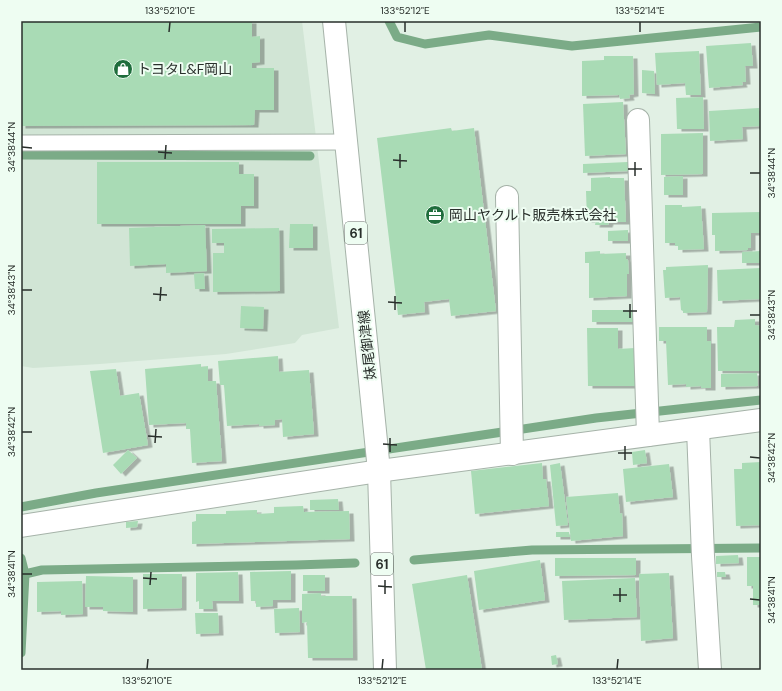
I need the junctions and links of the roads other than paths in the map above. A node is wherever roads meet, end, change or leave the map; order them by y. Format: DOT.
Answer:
graph roads {
  1 [pos="334,21"];
  2 [pos="638,120"];
  3 [pos="346,142"];
  4 [pos="21,143"];
  5 [pos="507,197"];
  6 [pos="648,418"];
  7 [pos="761,420"];
  8 [pos="698,429"];
  9 [pos="511,437"];
  10 [pos="378,458"];
  11 [pos="21,526"];
  12 [pos="385,670"];
  13 [pos="710,670"];
  1 -- 3 [label="street, 妹尾御津線 / 61"];
  2 -- 6 [label="street"];
  3 -- 4 [label="lane"];
  3 -- 10 [label="street, 妹尾御津線 / 61"];
  5 -- 9 [label="street"];
  6 -- 8 [label="street"];
  6 -- 9 [label="street"];
  7 -- 8 [label="street"];
  8 -- 13 [label="street"];
  9 -- 10 [label="street"];
  10 -- 11 [label="street"];
  10 -- 12 [label="street, 妹尾御津線 / 61"];
}
